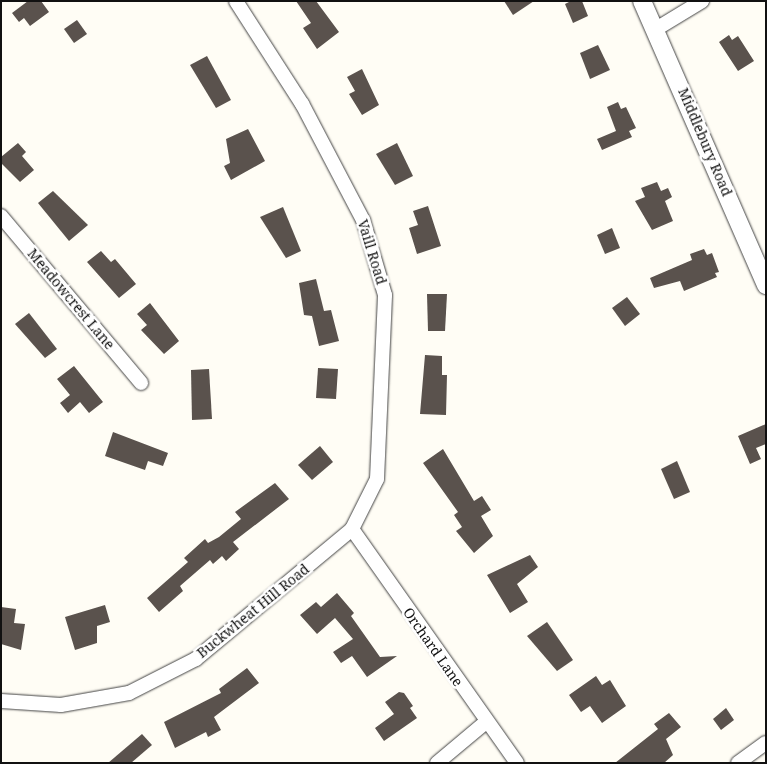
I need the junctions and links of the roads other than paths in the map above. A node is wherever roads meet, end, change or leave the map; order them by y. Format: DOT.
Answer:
graph roads {
  1 [pos="236,1"];
  2 [pos="642,1"];
  3 [pos="702,1"];
  4 [pos="656,29"];
  5 [pos="1,216"];
  6 [pos="766,285"];
  7 [pos="141,383"];
  8 [pos="352,529"];
  9 [pos="1,701"];
  10 [pos="486,722"];
  11 [pos="766,743"];
  12 [pos="437,763"];
  13 [pos="517,763"];
  14 [pos="738,763"];
  1 -- 8 [label="street, Vaill Road"];
  2 -- 4 [label="street, Middlebury Road"];
  3 -- 4 [label="street"];
  4 -- 6 [label="street, Middlebury Road"];
  5 -- 7 [label="street, Meadowcrest Lane"];
  8 -- 9 [label="street, Buckwheat Hill Road"];
  8 -- 10 [label="street, Orchard Lane"];
  10 -- 12 [label="street"];
  10 -- 13 [label="street, Orchard Lane"];
  11 -- 14 [label="street"];
}
